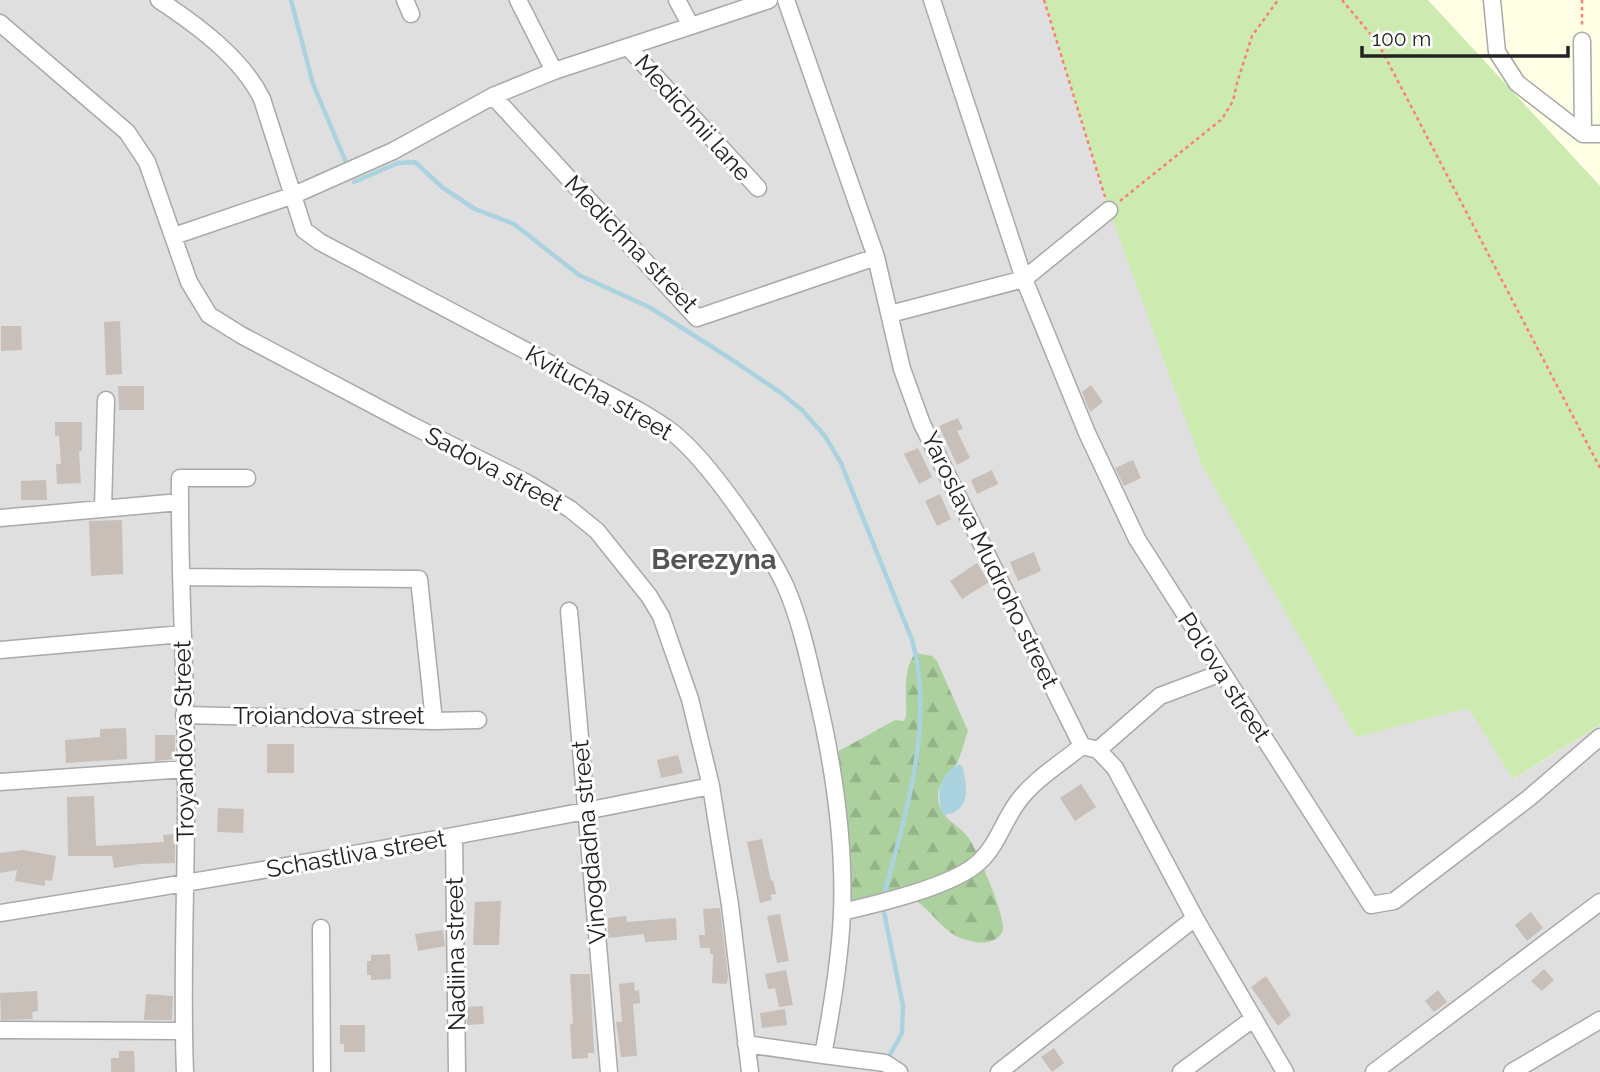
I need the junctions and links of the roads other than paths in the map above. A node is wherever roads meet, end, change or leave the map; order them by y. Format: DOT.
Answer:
graph roads {
  1 [pos="518,0"];
  2 [pos="677,0"];
  3 [pos="769,0"];
  4 [pos="786,0"];
  5 [pos="932,0"];
  6 [pos="1492,0"];
  7 [pos="166,2"];
  8 [pos="0,23"];
  9 [pos="691,26"];
  10 [pos="1582,41"];
  11 [pos="628,47"];
  12 [pos="554,71"];
  13 [pos="493,96"];
  14 [pos="1592,134"];
  15 [pos="758,188"];
  16 [pos="294,195"];
  17 [pos="1109,210"];
  18 [pos="174,236"];
  19 [pos="876,257"];
  20 [pos="1024,279"];
  21 [pos="890,314"];
  22 [pos="106,400"];
  23 [pos="247,478"];
  24 [pos="180,502"];
  25 [pos="103,508"];
  26 [pos="0,518"];
  27 [pos="181,577"];
  28 [pos="569,611"];
  29 [pos="182,634"];
  30 [pos="0,650"];
  31 [pos="1221,673"];
  32 [pos="184,715"];
  33 [pos="478,720"];
  34 [pos="434,721"];
  35 [pos="1600,737"];
  36 [pos="1090,748"];
  37 [pos="186,769"];
  38 [pos="0,782"];
  39 [pos="711,786"];
  40 [pos="587,811"];
  41 [pos="454,837"];
  42 [pos="187,884"];
  43 [pos="1600,902"];
  44 [pos="0,912"];
  45 [pos="842,912"];
  46 [pos="1195,918"];
  47 [pos="321,928"];
  48 [pos="1254,1018"];
  49 [pos="1600,1020"];
  50 [pos="0,1030"];
  51 [pos="184,1031"];
  52 [pos="746,1044"];
  53 [pos="823,1055"];
  54 [pos="185,1072"];
  55 [pos="322,1072"];
  56 [pos="457,1072"];
  57 [pos="609,1072"];
  58 [pos="750,1072"];
  59 [pos="899,1072"];
  60 [pos="999,1072"];
  61 [pos="1181,1072"];
  62 [pos="1285,1072"];
  63 [pos="1374,1072"];
  64 [pos="1512,1072"];
  1 -- 12 [label="street"];
  2 -- 9 [label="street"];
  3 -- 9 [label="street"];
  4 -- 19 [label="street, Yaroslava Mudroho street"];
  5 -- 20 [label="street, Pol'ova street"];
  6 -- 14 [label="street"];
  7 -- 16 [label="street, Kvitucha street"];
  8 -- 18 [label="street, Sadova street"];
  9 -- 11 [label="street"];
  10 -- 14 [label="street"];
  11 -- 12 [label="street"];
  11 -- 15 [label="street, Medichnii lane"];
  12 -- 13 [label="street"];
  13 -- 16 [label="street"];
  13 -- 19 [label="street, Medichna street"];
  16 -- 18 [label="street"];
  16 -- 45 [label="street, Kvitucha street"];
  17 -- 20 [label="street"];
  18 -- 39 [label="street, Sadova street"];
  19 -- 21 [label="street, Yaroslava Mudroho street"];
  20 -- 21 [label="street"];
  20 -- 31 [label="street, Pol'ova street"];
  21 -- 36 [label="street, Yaroslava Mudroho street"];
  22 -- 25 [label="street"];
  23 -- 24 [label="street, Troyandova Street"];
  24 -- 25 [label="street"];
  24 -- 27 [label="street, Troyandova Street"];
  25 -- 26 [label="street"];
  27 -- 29 [label="street, Troyandova Street"];
  27 -- 34 [label="street, Troiandova street"];
  28 -- 40 [label="street, Vinogdadna street"];
  29 -- 30 [label="street"];
  29 -- 32 [label="street, Troyandova Street"];
  31 -- 35 [label="street, Pol'ova street"];
  31 -- 36 [label="street"];
  32 -- 34 [label="street, Troiandova street"];
  32 -- 37 [label="street, Troyandova Street"];
  33 -- 34 [label="street"];
  36 -- 45 [label="street"];
  36 -- 46 [label="street, Yaroslava Mudroho street"];
  37 -- 38 [label="street"];
  37 -- 42 [label="street, Troyandova Street"];
  39 -- 40 [label="street, Schastliva street"];
  39 -- 52 [label="street, Sadova street"];
  40 -- 41 [label="street, Schastliva street"];
  40 -- 57 [label="street, Vinogdadna street"];
  41 -- 42 [label="street, Schastliva street"];
  41 -- 56 [label="street, Nadiina street"];
  42 -- 44 [label="street, Schastliva street"];
  42 -- 51 [label="street, Troyandova Street"];
  43 -- 63 [label="street"];
  45 -- 53 [label="street, Kvitucha street"];
  46 -- 48 [label="street, Yaroslava Mudroho street"];
  46 -- 60 [label="street"];
  47 -- 55 [label="street"];
  48 -- 61 [label="street"];
  48 -- 62 [label="street, Yaroslava Mudroho street"];
  49 -- 64 [label="street"];
  50 -- 51 [label="street"];
  51 -- 54 [label="street, Troyandova Street"];
  52 -- 53 [label="street"];
  52 -- 58 [label="street, Sadova street"];
  53 -- 59 [label="street"];
}
